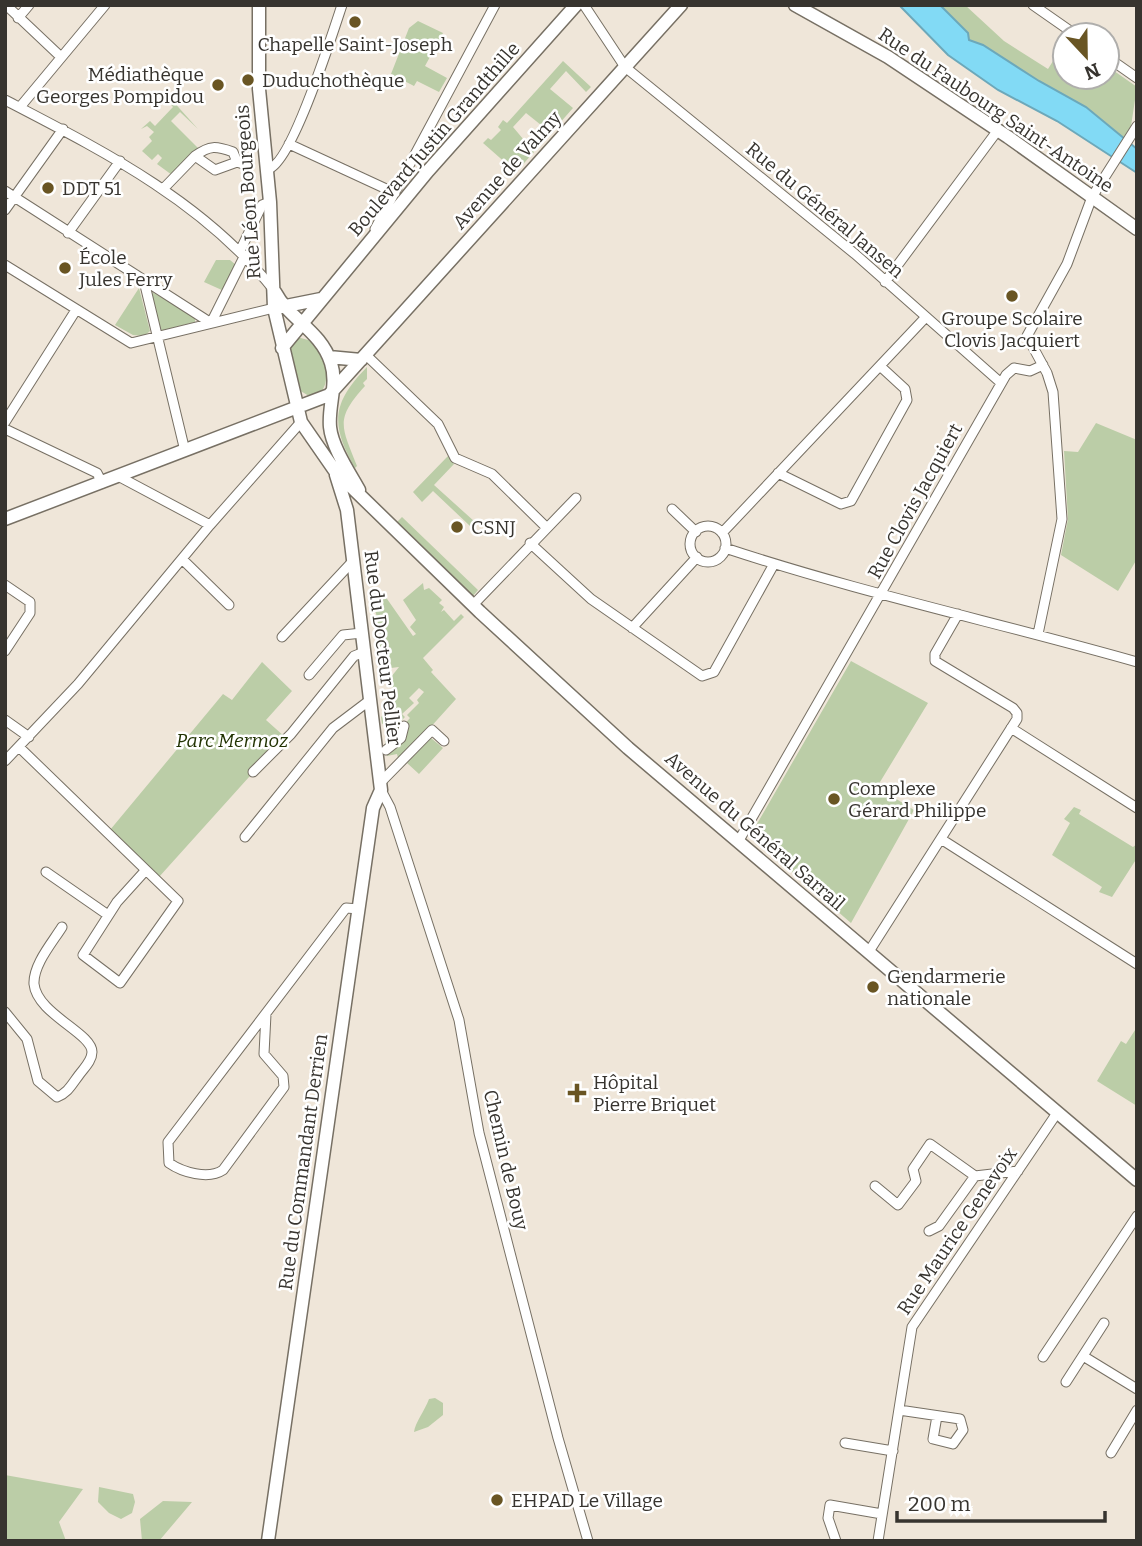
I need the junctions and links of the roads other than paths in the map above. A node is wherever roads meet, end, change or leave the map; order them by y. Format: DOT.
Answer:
graph roads {
  1 [pos="6,5"];
  2 [pos="29,5"];
  3 [pos="105,5"];
  4 [pos="260,5"];
  5 [pos="342,5"];
  6 [pos="495,5"];
  7 [pos="576,5"];
  8 [pos="584,5"];
  9 [pos="681,5"];
  10 [pos="796,5"];
  11 [pos="1033,5"];
  12 [pos="18,18"];
  13 [pos="1056,21"];
  14 [pos="61,57"];
  15 [pos="625,67"];
  16 [pos="1121,67"];
  17 [pos="1137,78"];
  18 [pos="5,100"];
  19 [pos="20,107"];
  20 [pos="1137,126"];
  21 [pos="63,129"];
  22 [pos="998,130"];
  23 [pos="289,144"];
  24 [pos="195,156"];
  25 [pos="120,161"];
  26 [pos="411,162"];
  27 [pos="268,169"];
  28 [pos="428,171"];
  29 [pos="164,188"];
  30 [pos="10,193"];
  31 [pos="395,193"];
  32 [pos="1092,197"];
  33 [pos="270,202"];
  34 [pos="5,210"];
  35 [pos="1137,229"];
  36 [pos="68,233"];
  37 [pos="366,246"];
  38 [pos="243,253"];
  39 [pos="5,265"];
  40 [pos="144,281"];
  41 [pos="885,282"];
  42 [pos="275,291"];
  43 [pos="321,299"];
  44 [pos="279,308"];
  45 [pos="76,310"];
  46 [pos="925,318"];
  47 [pos="211,323"];
  48 [pos="303,324"];
  49 [pos="156,338"];
  50 [pos="282,348"];
  51 [pos="329,357"];
  52 [pos="363,357"];
  53 [pos="1043,365"];
  54 [pos="880,366"];
  55 [pos="1001,383"];
  56 [pos="334,390"];
  57 [pos="297,409"];
  58 [pos="5,422"];
  59 [pos="302,422"];
  60 [pos="5,429"];
  61 [pos="185,451"];
  62 [pos="335,471"];
  63 [pos="778,473"];
  64 [pos="118,477"];
  65 [pos="349,482"];
  66 [pos="102,483"];
  67 [pos="576,498"];
  68 [pos="672,509"];
  69 [pos="346,510"];
  70 [pos="5,519"];
  71 [pos="209,525"];
  72 [pos="546,527"];
  73 [pos="696,532"];
  74 [pos="722,533"];
  75 [pos="530,543"];
  76 [pos="725,548"];
  77 [pos="696,558"];
  78 [pos="182,559"];
  79 [pos="353,561"];
  80 [pos="774,564"];
  81 [pos="5,585"];
  82 [pos="881,596"];
  83 [pos="229,605"];
  84 [pos="473,605"];
  85 [pos="958,614"];
  86 [pos="632,628"];
  87 [pos="362,634"];
  88 [pos="1038,634"];
  89 [pos="282,637"];
  90 [pos="5,652"];
  91 [pos="364,652"];
  92 [pos="1137,662"];
  93 [pos="309,675"];
  94 [pos="370,700"];
  95 [pos="5,720"];
  96 [pos="404,726"];
  97 [pos="1011,728"];
  98 [pos="29,737"];
  99 [pos="444,741"];
  100 [pos="19,747"];
  101 [pos="386,750"];
  102 [pos="5,761"];
  103 [pos="253,772"];
  104 [pos="381,787"];
  105 [pos="1137,808"];
  106 [pos="245,837"];
  107 [pos="941,839"];
  108 [pos="737,842"];
  109 [pos="145,871"];
  110 [pos="46,872"];
  111 [pos="359,909"];
  112 [pos="108,915"];
  113 [pos="62,927"];
  114 [pos="869,953"];
  115 [pos="1137,964"];
  116 [pos="5,1012"];
  117 [pos="266,1014"];
  118 [pos="1057,1113"];
  119 [pos="1018,1171"];
  120 [pos="975,1176"];
  121 [pos="1137,1180"];
  122 [pos="875,1186"];
  123 [pos="1137,1216"];
  124 [pos="929,1231"];
  125 [pos="1104,1323"];
  126 [pos="1083,1356"];
  127 [pos="1043,1357"];
  128 [pos="1066,1382"];
  129 [pos="1137,1389"];
  130 [pos="899,1410"];
  131 [pos="1137,1410"];
  132 [pos="937,1416"];
  133 [pos="845,1443"];
  134 [pos="893,1451"];
  135 [pos="1111,1453"];
  136 [pos="882,1514"];
  137 [pos="268,1541"];
  138 [pos="588,1541"];
  139 [pos="836,1541"];
  140 [pos="878,1541"];
  1 -- 12 [label="street"];
  2 -- 12 [label="street"];
  3 -- 14 [label="street"];
  4 -- 27 [label="main road, Rue Léon Bourgeois"];
  5 -- 23 [label="street"];
  6 -- 26 [label="street"];
  7 -- 28 [label="main road, Boulevard Justin Grandthille"];
  8 -- 15 [label="street, Rue du Général Jansen"];
  9 -- 15 [label="main road, Avenue de Valmy"];
  10 -- 22 [label="main road, Rue du Faubourg Saint-Antoine"];
  11 -- 13 [label="street"];
  12 -- 14 [label="street"];
  14 -- 19 [label="street"];
  15 -- 41 [label="street, Rue du Général Jansen"];
  15 -- 52 [label="main road, Avenue de Valmy"];
  16 -- 17 [label="street"];
  18 -- 19 [label="street"];
  19 -- 21 [label="street"];
  20 -- 32 [label="street"];
  21 -- 25 [label="street"];
  21 -- 30 [label="street"];
  22 -- 32 [label="main road, Rue du Faubourg Saint-Antoine"];
  22 -- 41 [label="street"];
  23 -- 27 [label="street"];
  23 -- 31 [label="street"];
  24 -- 24 [label="street"];
  24 -- 29 [label="street"];
  25 -- 29 [label="street"];
  25 -- 36 [label="street"];
  26 -- 28 [label="street"];
  26 -- 31 [label="street"];
  27 -- 33 [label="main road, Rue Léon Bourgeois"];
  28 -- 37 [label="main road, Boulevard Justin Grandthille"];
  29 -- 38 [label="street"];
  30 -- 34 [label="street"];
  30 -- 36 [label="street"];
  31 -- 37 [label="street"];
  32 -- 35 [label="main road, Rue du Faubourg Saint-Antoine"];
  32 -- 53 [label="street"];
  33 -- 38 [label="street"];
  33 -- 42 [label="main road, Rue Léon Bourgeois"];
  36 -- 40 [label="street"];
  37 -- 43 [label="main road, Boulevard Justin Grandthille"];
  38 -- 42 [label="street"];
  38 -- 47 [label="street"];
  39 -- 45 [label="street"];
  40 -- 47 [label="street"];
  40 -- 49 [label="street"];
  41 -- 46 [label="street, Rue du Général Jansen"];
  42 -- 44 [label="main road, Rue Léon Bourgeois"];
  43 -- 44 [label="main road"];
  43 -- 48 [label="main road, Boulevard Justin Grandthille"];
  44 -- 47 [label="street"];
  44 -- 48 [label="main road"];
  44 -- 50 [label="main road, Rue Léon Bourgeois"];
  45 -- 49 [label="street"];
  45 -- 58 [label="street"];
  46 -- 54 [label="street"];
  46 -- 55 [label="street, Rue du Général Jansen"];
  47 -- 49 [label="street"];
  48 -- 50 [label="main road, Boulevard Justin Grandthille"];
  48 -- 51 [label="main road"];
  49 -- 61 [label="street"];
  50 -- 57 [label="main road, Rue Léon Bourgeois"];
  51 -- 52 [label="main road"];
  51 -- 56 [label="main road"];
  52 -- 56 [label="main road, Avenue de Valmy"];
  52 -- 72 [label="street"];
  53 -- 55 [label="street"];
  53 -- 88 [label="street"];
  54 -- 63 [label="street"];
  54 -- 63 [label="street"];
  55 -- 82 [label="street, Rue Clovis Jacquiert"];
  56 -- 57 [label="main road"];
  56 -- 65 [label="main road"];
  57 -- 59 [label="main road, Rue Léon Bourgeois"];
  57 -- 61 [label="main road"];
  59 -- 62 [label="main road, Rue Léon Bourgeois"];
  59 -- 71 [label="street"];
  60 -- 66 [label="street"];
  61 -- 64 [label="main road"];
  62 -- 65 [label="main road"];
  62 -- 69 [label="main road, Rue du Docteur Pellier"];
  63 -- 74 [label="street"];
  64 -- 66 [label="main road"];
  64 -- 71 [label="street"];
  65 -- 69 [label="main road, Rue du Docteur Pellier"];
  65 -- 84 [label="main road, Avenue du Général Sarrail"];
  66 -- 70 [label="main road"];
  67 -- 72 [label="street"];
  68 -- 73 [label="street"];
  69 -- 79 [label="main road, Rue du Docteur Pellier"];
  71 -- 78 [label="street"];
  72 -- 75 [label="street"];
  73 -- 74 [label="street"];
  73 -- 77 [label="street"];
  74 -- 76 [label="street"];
  75 -- 84 [label="street"];
  75 -- 86 [label="street"];
  76 -- 77 [label="street"];
  76 -- 80 [label="street"];
  77 -- 86 [label="street"];
  78 -- 83 [label="street"];
  78 -- 98 [label="street"];
  79 -- 87 [label="main road, Rue du Docteur Pellier"];
  79 -- 89 [label="street"];
  80 -- 82 [label="street"];
  80 -- 86 [label="street"];
  81 -- 90 [label="street"];
  82 -- 85 [label="street"];
  82 -- 108 [label="street, Rue Clovis Jacquiert"];
  84 -- 108 [label="main road, Avenue du Général Sarrail"];
  85 -- 88 [label="street"];
  85 -- 97 [label="street"];
  87 -- 91 [label="main road, Rue du Docteur Pellier"];
  87 -- 93 [label="street"];
  88 -- 92 [label="street"];
  91 -- 94 [label="main road, Rue du Docteur Pellier"];
  91 -- 103 [label="street"];
  94 -- 104 [label="main road, Rue du Docteur Pellier"];
  94 -- 106 [label="street"];
  95 -- 98 [label="street"];
  96 -- 101 [label="street"];
  97 -- 105 [label="street"];
  97 -- 107 [label="street"];
  98 -- 100 [label="street"];
  99 -- 104 [label="street"];
  100 -- 102 [label="street"];
  100 -- 109 [label="street"];
  104 -- 111 [label="main road, Rue du Commandant Derrien"];
  104 -- 138 [label="street, Chemin de Bouy"];
  107 -- 114 [label="street"];
  107 -- 115 [label="street"];
  108 -- 114 [label="main road, Avenue du Général Sarrail"];
  109 -- 112 [label="street"];
  109 -- 112 [label="street"];
  110 -- 112 [label="street"];
  111 -- 117 [label="street"];
  111 -- 137 [label="main road, Rue du Commandant Derrien"];
  113 -- 116 [label="street"];
  114 -- 118 [label="main road, Avenue du Général Sarrail"];
  117 -- 117 [label="street"];
  118 -- 119 [label="street, Rue Maurice Genevoix"];
  118 -- 121 [label="main road, Avenue du Général Sarrail"];
  119 -- 120 [label="street"];
  119 -- 130 [label="street, Rue Maurice Genevoix"];
  120 -- 122 [label="street"];
  120 -- 124 [label="street"];
  123 -- 127 [label="street"];
  125 -- 126 [label="street"];
  126 -- 128 [label="street"];
  126 -- 129 [label="street"];
  130 -- 132 [label="street"];
  130 -- 134 [label="street, Rue Maurice Genevoix"];
  131 -- 135 [label="street"];
  133 -- 134 [label="street"];
  134 -- 136 [label="street, Rue Maurice Genevoix"];
  136 -- 139 [label="street"];
  136 -- 140 [label="street, Rue Maurice Genevoix"];
}
